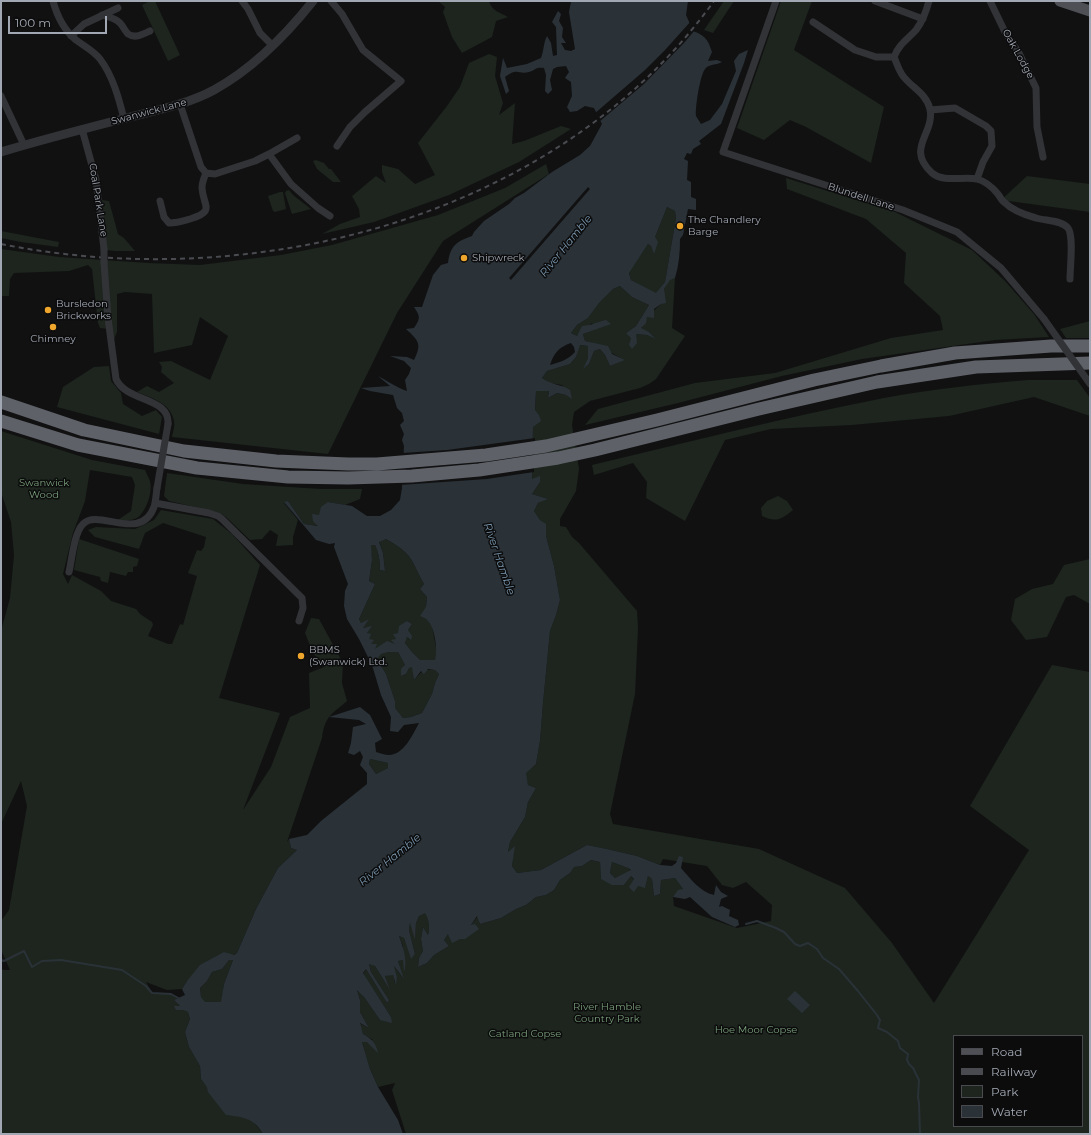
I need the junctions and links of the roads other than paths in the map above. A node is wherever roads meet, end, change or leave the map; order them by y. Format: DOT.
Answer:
graph roads {
  1 [pos="53,1"];
  2 [pos="242,1"];
  3 [pos="313,1"];
  4 [pos="331,1"];
  5 [pos="776,1"];
  6 [pos="876,1"];
  7 [pos="929,1"];
  8 [pos="990,1"];
  9 [pos="1062,1"];
  10 [pos="118,8"];
  11 [pos="1090,11"];
  12 [pos="102,15"];
  13 [pos="923,19"];
  14 [pos="813,22"];
  15 [pos="150,31"];
  16 [pos="71,36"];
  17 [pos="272,45"];
  18 [pos="894,57"];
  19 [pos="1,96"];
  20 [pos="180,104"];
  21 [pos="930,110"];
  22 [pos="124,119"];
  23 [pos="82,129"];
  24 [pos="297,138"];
  25 [pos="24,145"];
  26 [pos="337,146"];
  27 [pos="1,152"];
  28 [pos="269,154"];
  29 [pos="1043,157"];
  30 [pos="206,173"];
  31 [pos="977,180"];
  32 [pos="160,201"];
  33 [pos="330,216"];
  34 [pos="1070,279"];
  35 [pos="1090,346"];
  36 [pos="1090,363"];
  37 [pos="1090,384"];
  38 [pos="1,402"];
  39 [pos="1,421"];
  40 [pos="155,503"];
  41 [pos="70,572"];
  42 [pos="299,621"];
  1 -- 16 [label="street"];
  2 -- 17 [label="street"];
  3 -- 17 [label="street, Swanwick Lane"];
  4 -- 26 [label="street"];
  5 -- 37 [label="street, Blundell Lane, bridge"];
  6 -- 13 [label="street"];
  7 -- 13 [label="street"];
  8 -- 29 [label="street, Oak Lodge"];
  9 -- 11 [label="main road"];
  10 -- 12 [label="street"];
  12 -- 15 [label="street"];
  12 -- 16 [label="street"];
  13 -- 18 [label="street"];
  14 -- 18 [label="street"];
  16 -- 22 [label="street"];
  17 -- 20 [label="street, Swanwick Lane"];
  18 -- 21 [label="street"];
  19 -- 25 [label="street"];
  20 -- 22 [label="street, Swanwick Lane"];
  20 -- 30 [label="street"];
  21 -- 31 [label="street"];
  21 -- 31 [label="street"];
  22 -- 23 [label="street, Swanwick Lane"];
  23 -- 25 [label="street, Swanwick Lane"];
  23 -- 40 [label="street, Coal Park Lane, bridge"];
  24 -- 28 [label="street"];
  25 -- 27 [label="street, Swanwick Lane"];
  28 -- 30 [label="street"];
  28 -- 33 [label="street"];
  30 -- 32 [label="street"];
  31 -- 34 [label="street"];
  35 -- 38 [label="highway"];
  36 -- 39 [label="highway"];
  40 -- 41 [label="street"];
  40 -- 42 [label="street"];
}
